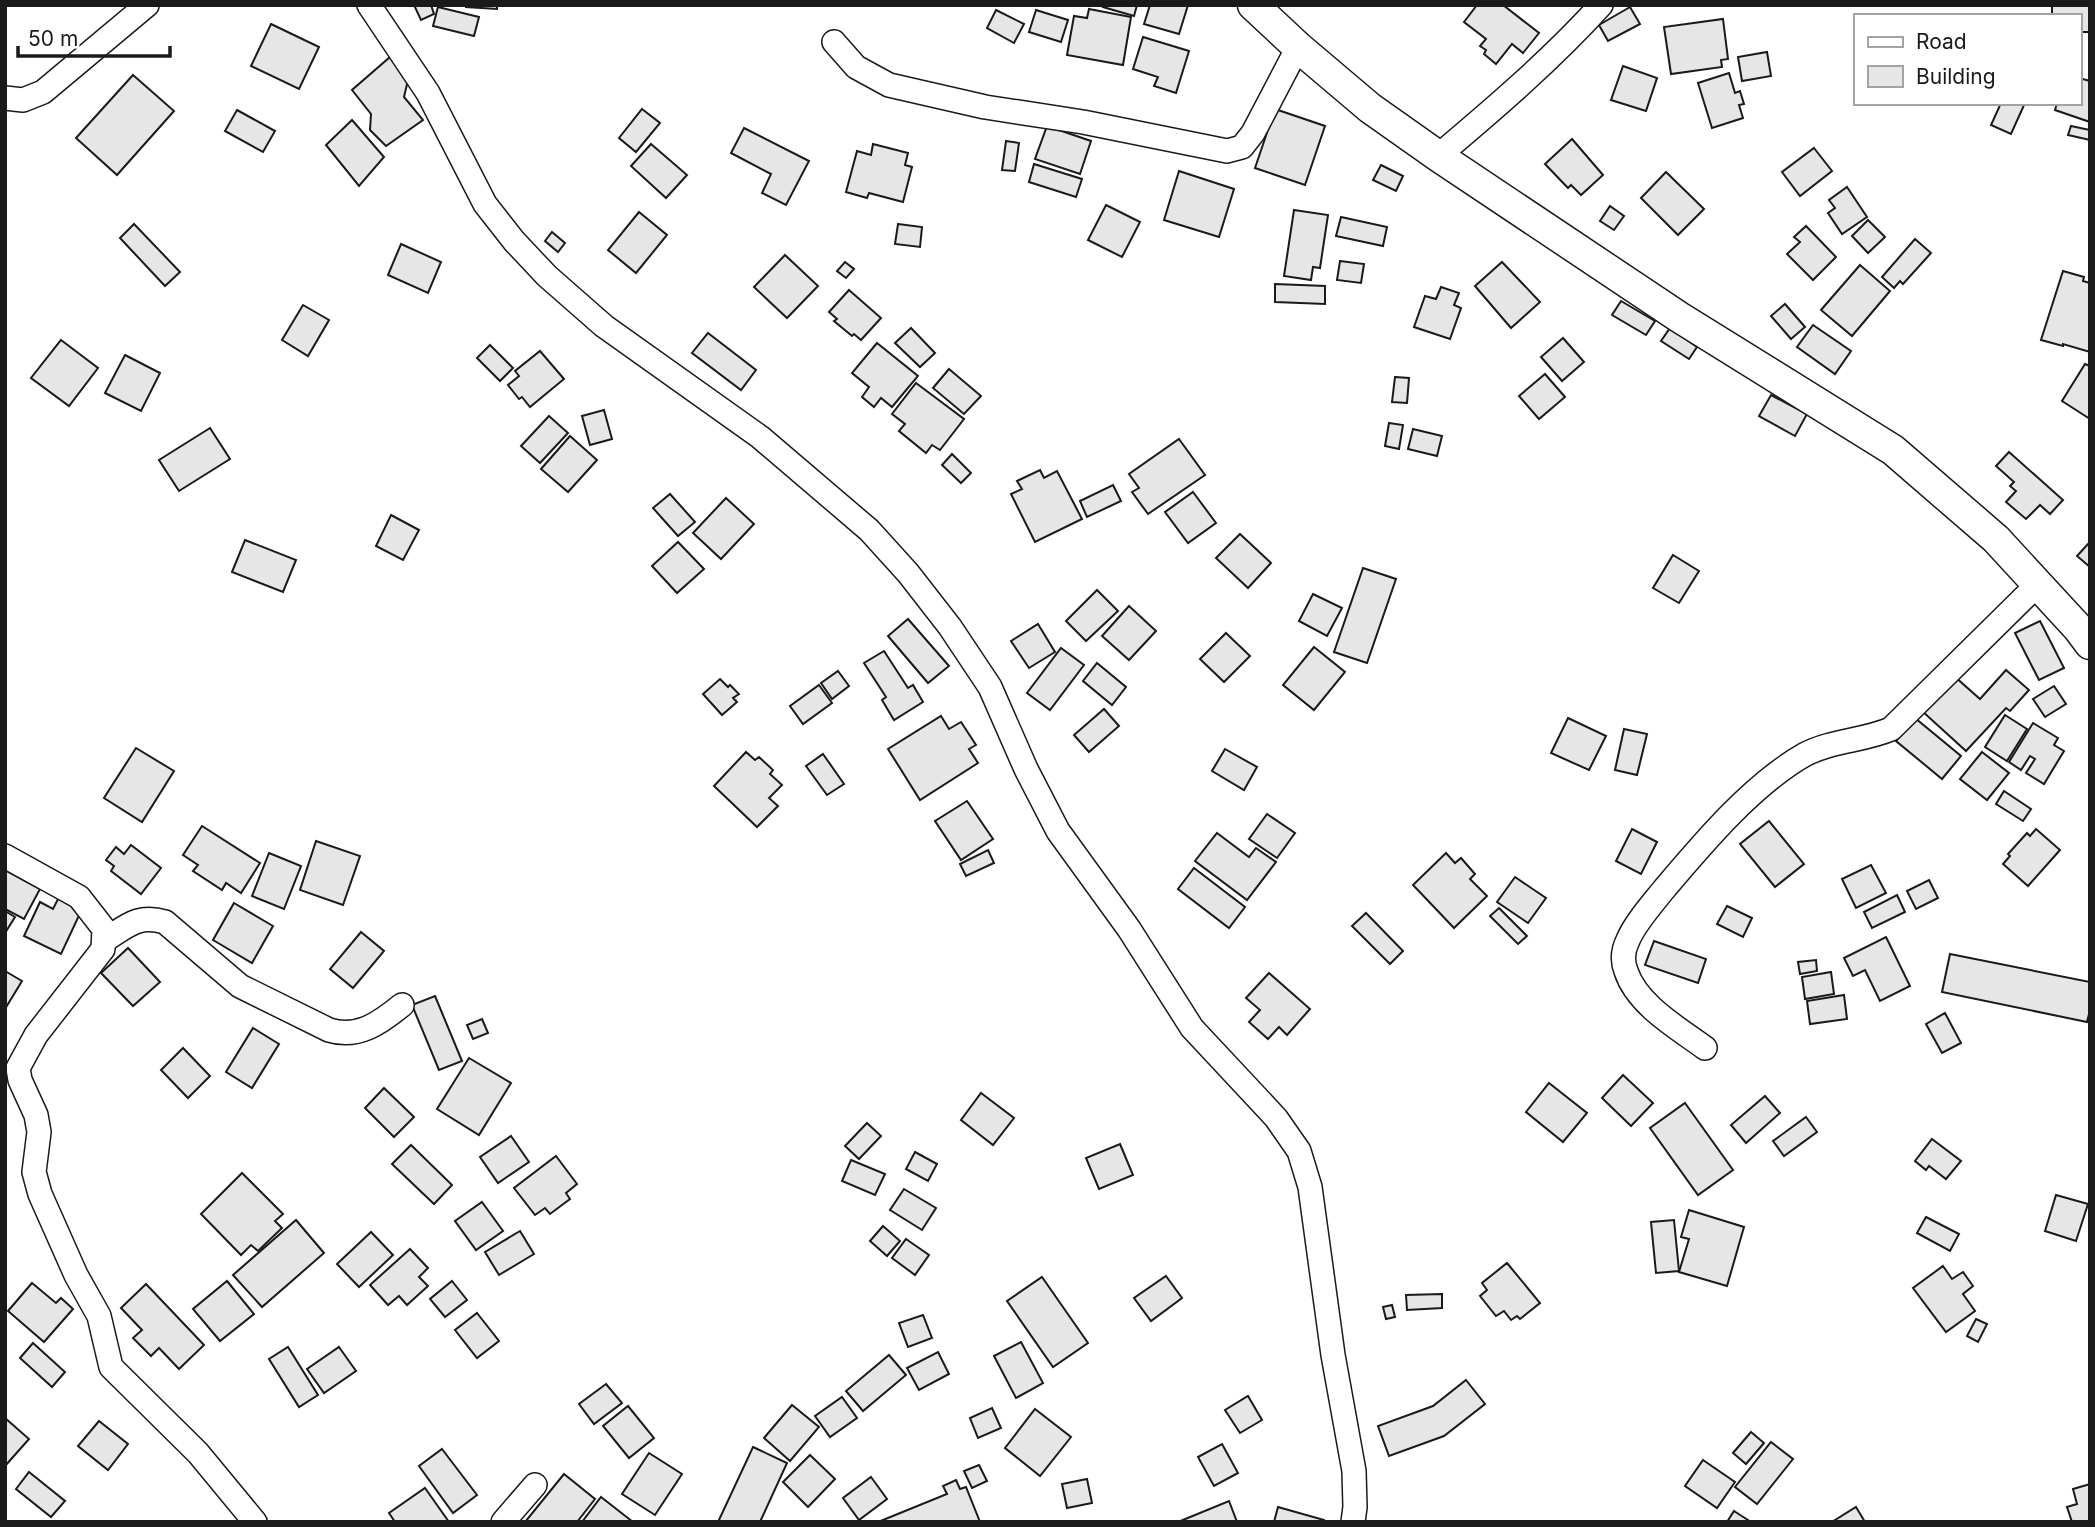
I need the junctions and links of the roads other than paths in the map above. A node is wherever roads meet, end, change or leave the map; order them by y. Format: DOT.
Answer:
graph roads {
  1 [pos="147,5"];
  2 [pos="369,5"];
  3 [pos="1253,5"];
  4 [pos="1601,5"];
  5 [pos="834,42"];
  6 [pos="1298,47"];
  7 [pos="5,98"];
  8 [pos="1438,156"];
  9 [pos="2038,584"];
  10 [pos="2090,643"];
  11 [pos="5,856"];
  12 [pos="105,940"];
  13 [pos="402,1005"];
  14 [pos="1705,1048"];
  15 [pos="536,1485"];
  16 [pos="255,1522"];
  17 [pos="503,1522"];
  18 [pos="1353,1522"];
  1 -- 7 [label="street"];
  2 -- 18 [label="street"];
  3 -- 6 [label="main road"];
  4 -- 8 [label="street"];
  5 -- 6 [label="street"];
  6 -- 8 [label="main road"];
  8 -- 9 [label="main road"];
  9 -- 10 [label="main road"];
  9 -- 14 [label="street"];
  11 -- 12 [label="street"];
  12 -- 13 [label="street"];
  12 -- 16 [label="street"];
  15 -- 17 [label="street"];
}
